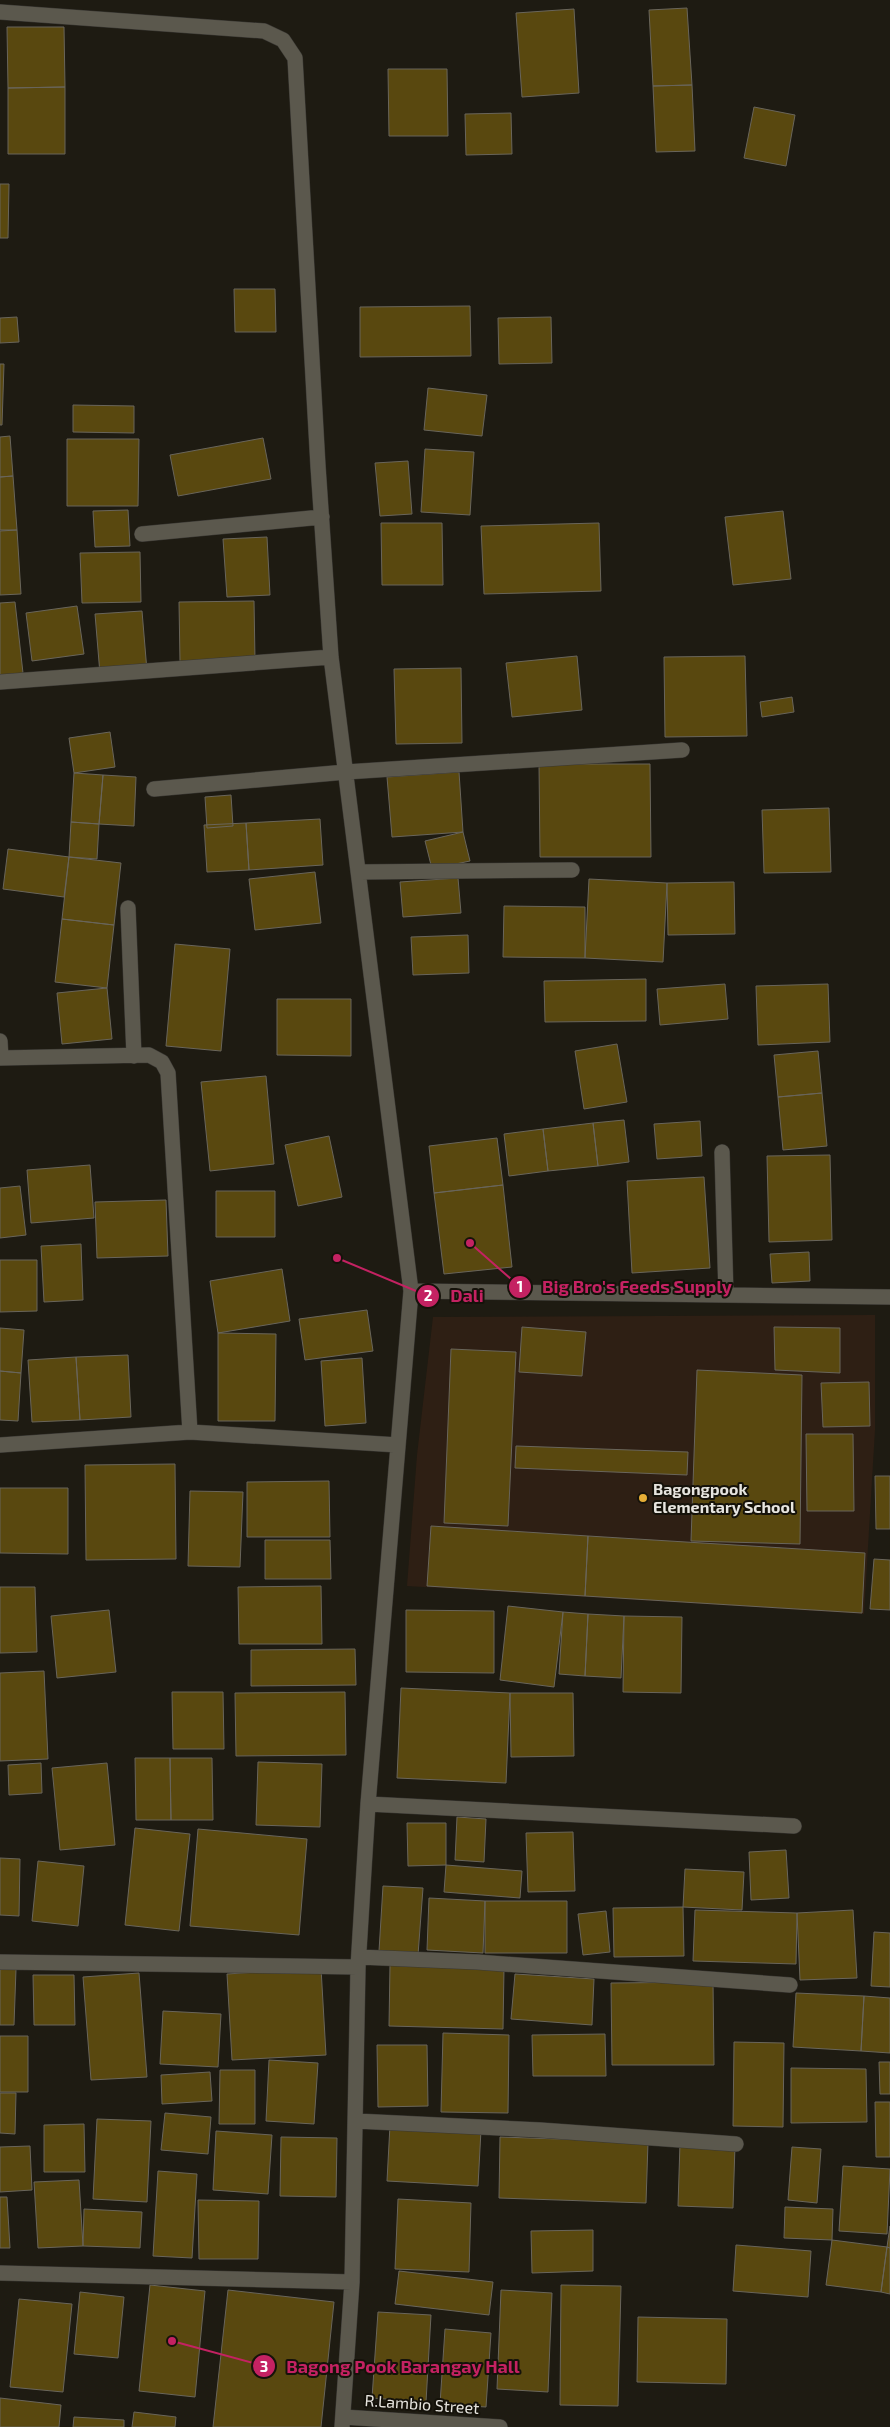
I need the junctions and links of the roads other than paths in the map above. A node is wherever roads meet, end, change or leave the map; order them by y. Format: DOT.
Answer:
graph roads {
  1 [pos="0,12"];
  2 [pos="322,517"];
  3 [pos="142,534"];
  4 [pos="331,657"];
  5 [pos="0,682"];
  6 [pos="682,750"];
  7 [pos="346,772"];
  8 [pos="154,789"];
  9 [pos="572,870"];
  10 [pos="359,872"];
  11 [pos="128,908"];
  12 [pos="0,1041"];
  13 [pos="134,1056"];
  14 [pos="0,1058"];
  15 [pos="722,1152"];
  16 [pos="411,1291"];
  17 [pos="726,1295"];
  18 [pos="890,1297"];
  19 [pos="190,1432"];
  20 [pos="0,1444"];
  21 [pos="398,1445"];
  22 [pos="368,1804"];
  23 [pos="794,1826"];
  24 [pos="0,1962"];
  25 [pos="359,1962"];
  26 [pos="790,1985"];
  27 [pos="356,2121"];
  28 [pos="736,2144"];
  29 [pos="0,2273"];
  30 [pos="352,2282"];
  31 [pos="342,2422"];
  32 [pos="500,2427"];
  1 -- 2 [label="street"];
  2 -- 3 [label="street"];
  2 -- 4 [label="street"];
  4 -- 5 [label="street"];
  4 -- 7 [label="street"];
  6 -- 7 [label="street"];
  7 -- 8 [label="street"];
  7 -- 10 [label="street"];
  9 -- 10 [label="street"];
  10 -- 16 [label="street"];
  11 -- 13 [label="street"];
  12 -- 14 [label="street"];
  13 -- 14 [label="street"];
  13 -- 19 [label="street"];
  15 -- 17 [label="street"];
  16 -- 17 [label="street"];
  16 -- 21 [label="street"];
  17 -- 18 [label="street"];
  19 -- 20 [label="street"];
  19 -- 21 [label="street"];
  21 -- 22 [label="street"];
  22 -- 23 [label="street"];
  22 -- 25 [label="street"];
  24 -- 25 [label="street"];
  25 -- 26 [label="street"];
  25 -- 27 [label="street"];
  27 -- 28 [label="street"];
  27 -- 30 [label="street"];
  29 -- 30 [label="street"];
  30 -- 31 [label="street"];
  31 -- 32 [label="street, R.Lambio Street"];
}
